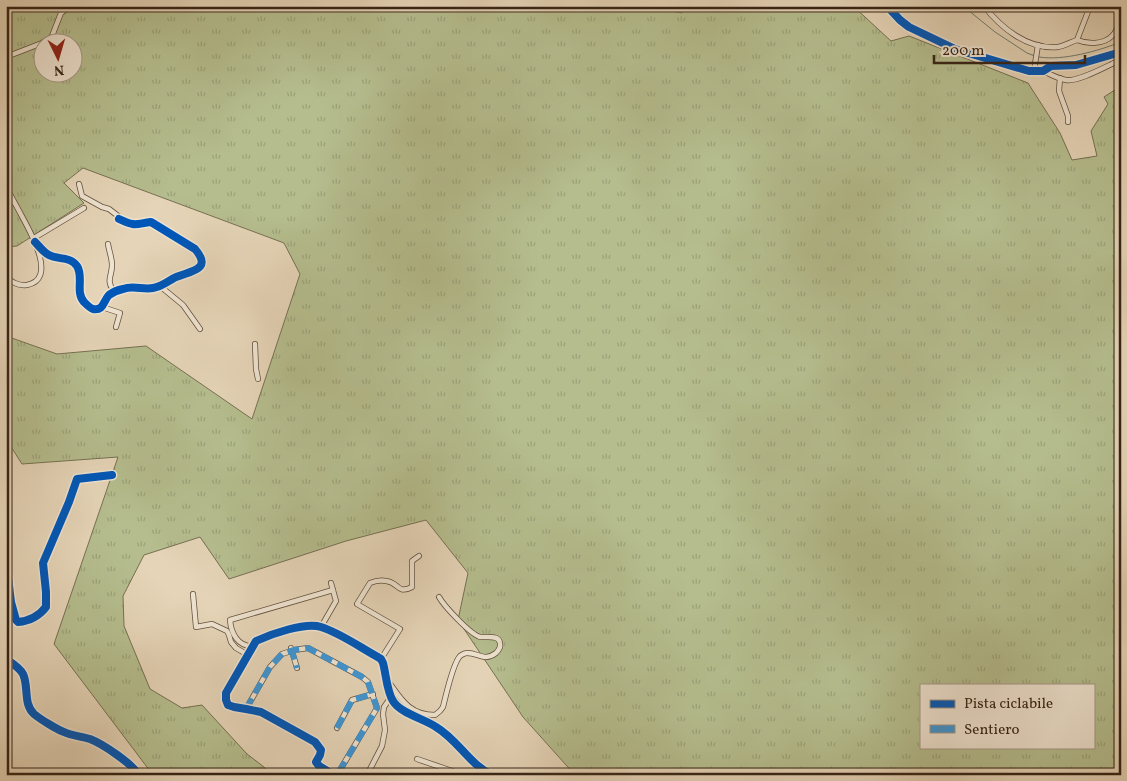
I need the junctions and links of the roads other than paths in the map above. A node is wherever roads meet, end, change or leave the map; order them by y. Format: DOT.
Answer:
graph roads {
  1 [pos="71,6"];
  2 [pos="886,6"];
  3 [pos="984,6"];
  4 [pos="1089,9"];
  5 [pos="1121,23"];
  6 [pos="54,32"];
  7 [pos="1077,40"];
  8 [pos="1038,46"];
  9 [pos="32,47"];
  10 [pos="1121,52"];
  11 [pos="6,57"];
  12 [pos="1116,62"];
  13 [pos="1043,71"];
  14 [pos="1035,72"];
  15 [pos="1060,78"];
  16 [pos="1068,122"];
  17 [pos="79,184"];
  18 [pos="6,186"];
  19 [pos="84,208"];
  20 [pos="120,219"];
  21 [pos="128,223"];
  22 [pos="34,240"];
  23 [pos="108,244"];
  24 [pos="6,276"];
  25 [pos="160,286"];
  26 [pos="110,295"];
  27 [pos="104,306"];
  28 [pos="116,327"];
  29 [pos="200,328"];
  30 [pos="255,344"];
  31 [pos="258,379"];
  32 [pos="112,474"];
  33 [pos="419,556"];
  34 [pos="6,562"];
  35 [pos="331,583"];
  36 [pos="333,590"];
  37 [pos="193,594"];
  38 [pos="439,597"];
  39 [pos="321,627"];
  40 [pos="253,646"];
  41 [pos="292,649"];
  42 [pos="248,655"];
  43 [pos="6,659"];
  44 [pos="381,659"];
  45 [pos="297,668"];
  46 [pos="387,680"];
  47 [pos="373,694"];
  48 [pos="391,698"];
  49 [pos="246,709"];
  50 [pos="337,728"];
  51 [pos="417,759"];
  52 [pos="139,775"];
  53 [pos="335,775"];
  54 [pos="366,775"];
  55 [pos="456,775"];
  56 [pos="492,775"];
  1 -- 6 [label="street"];
  2 -- 14 [label="street"];
  3 -- 8 [label="street"];
  4 -- 7 [label="street"];
  5 -- 7 [label="street"];
  7 -- 8 [label="street"];
  8 -- 14 [label="street"];
  9 -- 11 [label="street"];
  10 -- 13 [label="street"];
  12 -- 15 [label="street"];
  13 -- 14 [label="street"];
  13 -- 15 [label="street"];
  15 -- 16 [label="street"];
  17 -- 21 [label="street"];
  18 -- 22 [label="street"];
  19 -- 22 [label="street"];
  20 -- 21 [label="street"];
  21 -- 25 [label="street"];
  22 -- 24 [label="street"];
  22 -- 27 [label="street"];
  23 -- 26 [label="street"];
  25 -- 26 [label="street"];
  25 -- 29 [label="street"];
  26 -- 27 [label="street"];
  27 -- 28 [label="street"];
  30 -- 31 [label="street"];
  32 -- 34 [label="street"];
  33 -- 44 [label="street"];
  35 -- 36 [label="street"];
  36 -- 39 [label="street"];
  36 -- 40 [label="street"];
  37 -- 42 [label="street"];
  38 -- 46 [label="street"];
  39 -- 40 [label="street"];
  39 -- 44 [label="street"];
  40 -- 42 [label="street"];
  41 -- 45 [label="street"];
  41 -- 47 [label="street"];
  41 -- 49 [label="street"];
  42 -- 49 [label="street"];
  43 -- 52 [label="street"];
  44 -- 46 [label="street"];
  46 -- 48 [label="street"];
  47 -- 50 [label="street"];
  47 -- 53 [label="street"];
  48 -- 54 [label="street"];
  48 -- 56 [label="street"];
  49 -- 53 [label="street"];
  51 -- 55 [label="street"];
}
